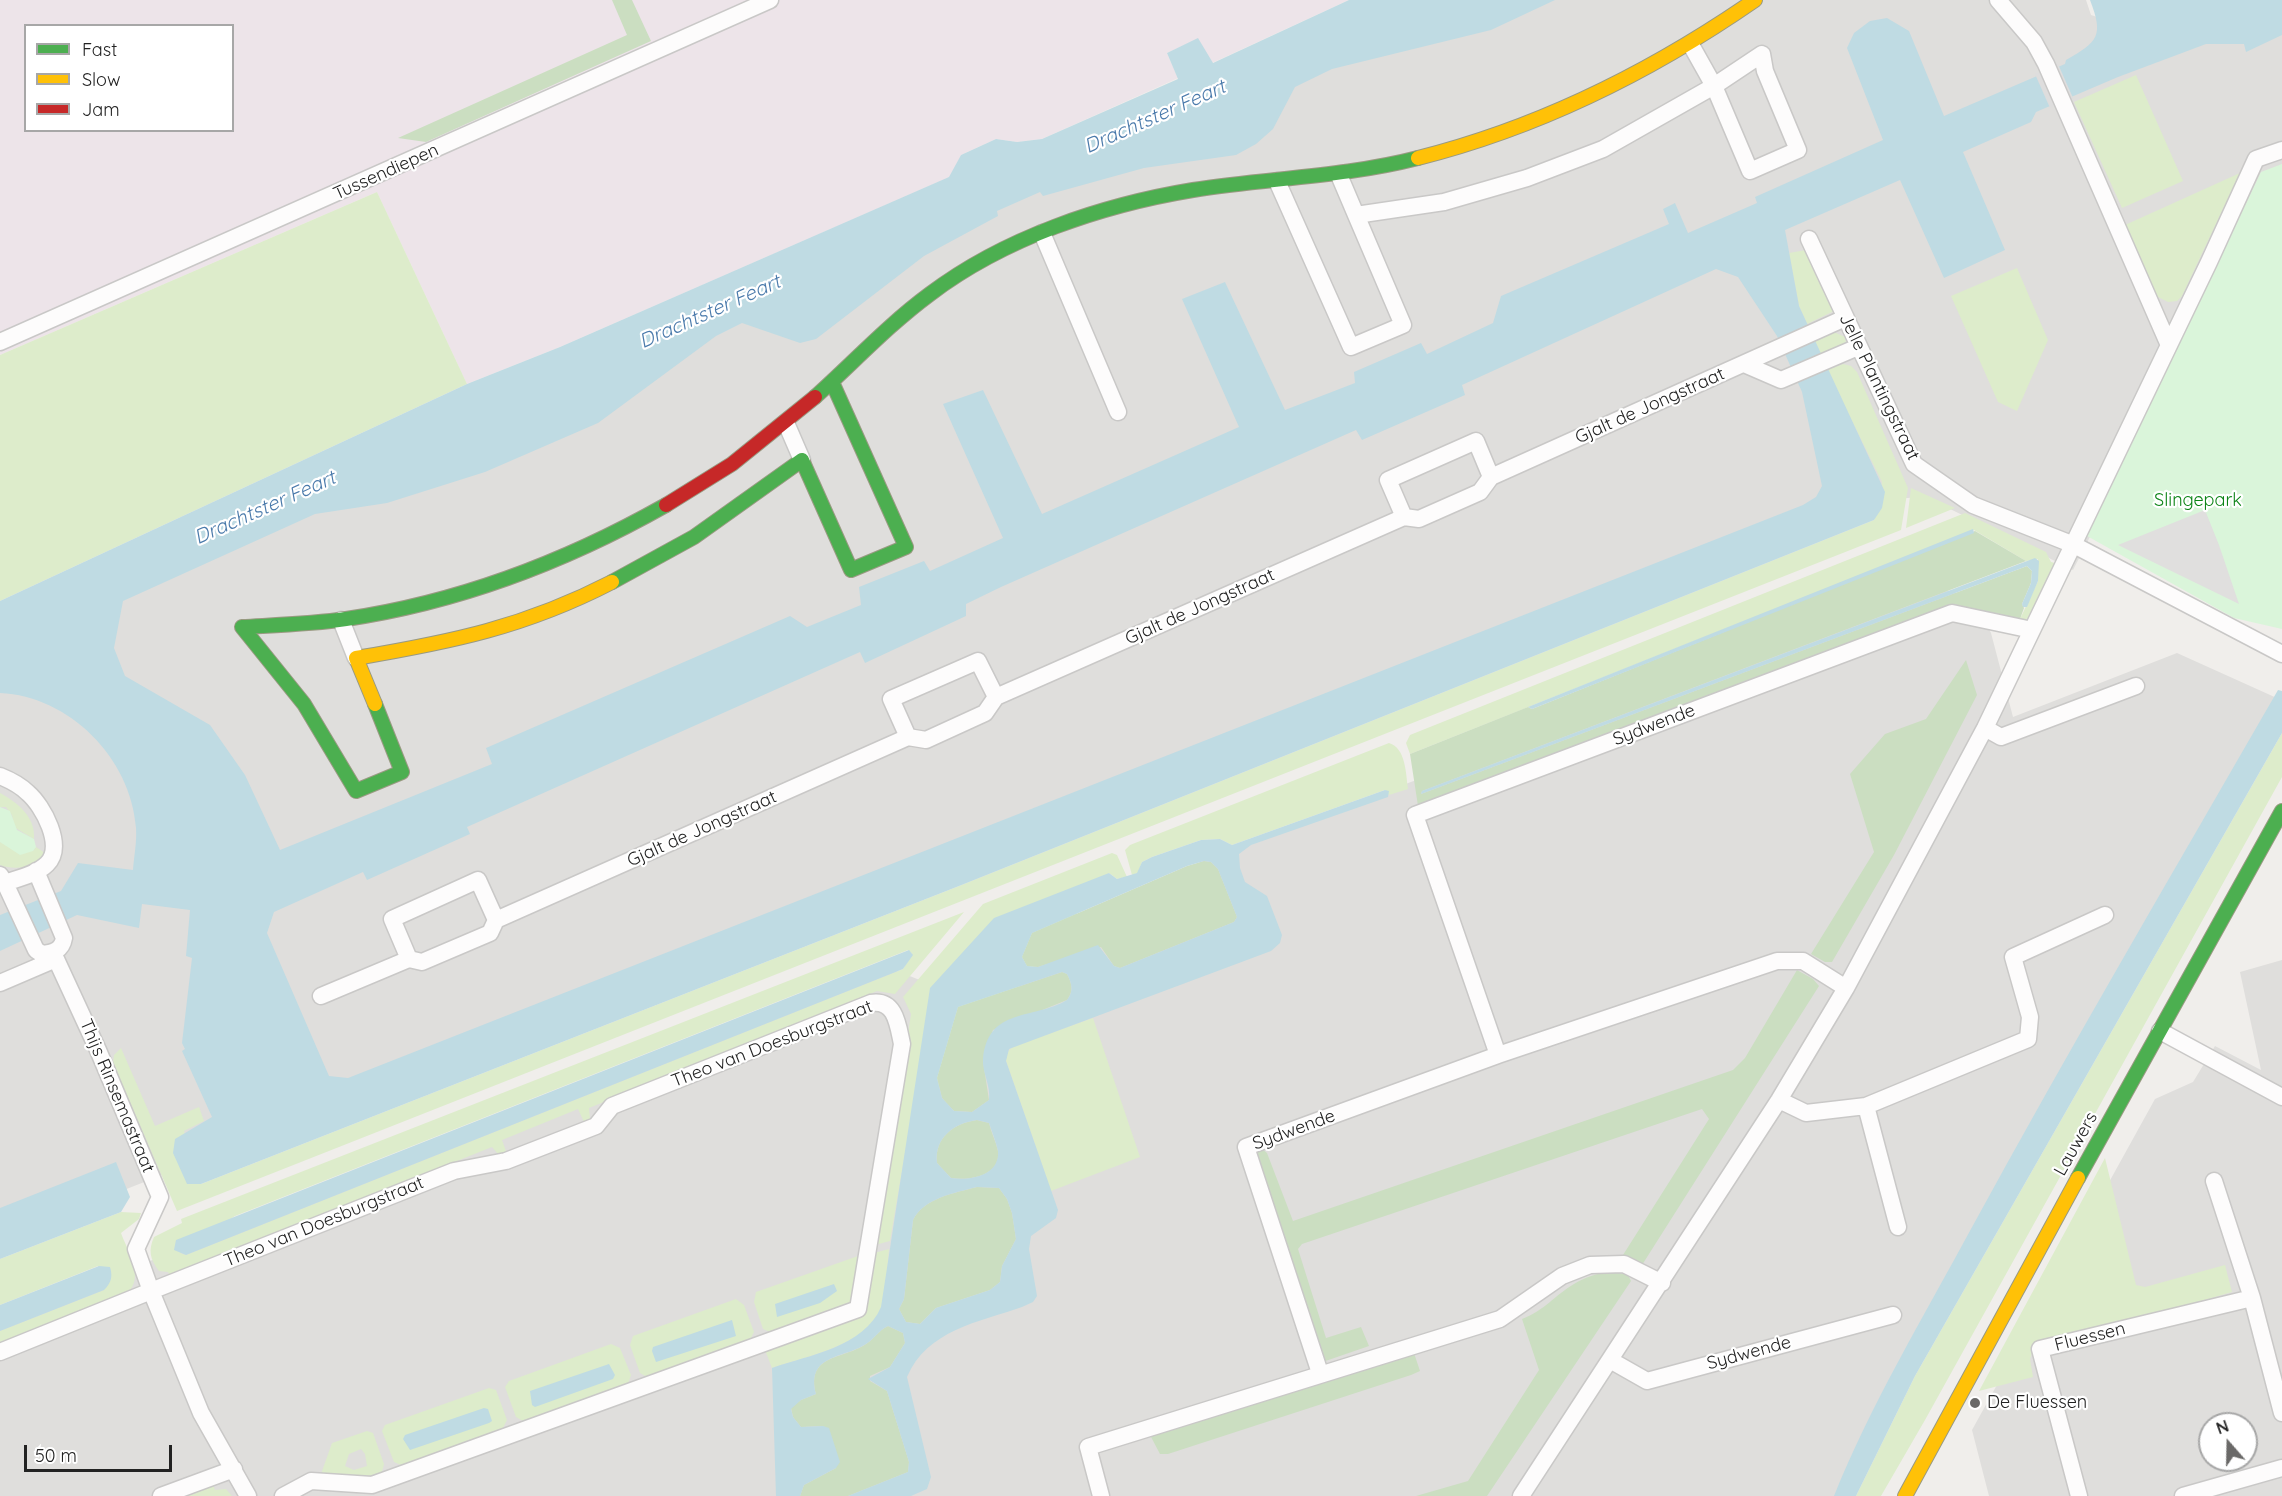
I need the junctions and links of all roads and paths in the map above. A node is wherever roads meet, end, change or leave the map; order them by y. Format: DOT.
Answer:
graph roads {
  1 [pos="770,0"];
  2 [pos="1755,0"];
  3 [pos="1998,0"];
  4 [pos="1691,45"];
  5 [pos="1714,86"];
  6 [pos="2282,150"];
  7 [pos="1339,175"];
  8 [pos="1277,181"];
  9 [pos="1356,215"];
  10 [pos="1042,234"];
  11 [pos="1809,239"];
  12 [pos="1845,318"];
  13 [pos="0,342"];
  14 [pos="2168,343"];
  15 [pos="1858,347"];
  16 [pos="1744,364"];
  17 [pos="832,382"];
  18 [pos="1118,412"];
  19 [pos="786,423"];
  20 [pos="802,460"];
  21 [pos="1491,477"];
  22 [pos="1404,517"];
  23 [pos="2074,545"];
  24 [pos="341,620"];
  25 [pos="2032,630"];
  26 [pos="2276,651"];
  27 [pos="356,658"];
  28 [pos="2136,686"];
  29 [pos="996,697"];
  30 [pos="1985,728"];
  31 [pos="908,737"];
  32 [pos="0,776"];
  33 [pos="2282,811"];
  34 [pos="36,871"];
  35 [pos="3,879"];
  36 [pos="2105,915"];
  37 [pos="496,920"];
  38 [pos="55,956"];
  39 [pos="409,959"];
  40 [pos="0,983"];
  41 [pos="1846,988"];
  42 [pos="321,996"];
  43 [pos="2160,1031"];
  44 [pos="1498,1055"];
  45 [pos="2282,1097"];
  46 [pos="1779,1100"];
  47 [pos="1866,1106"];
  48 [pos="2214,1180"];
  49 [pos="1898,1227"];
  50 [pos="1662,1283"];
  51 [pos="151,1291"];
  52 [pos="2252,1298"];
  53 [pos="1893,1315"];
  54 [pos="0,1352"];
  55 [pos="1610,1360"];
  56 [pos="1320,1373"];
  57 [pos="2282,1413"];
  58 [pos="2282,1468"];
  59 [pos="234,1469"];
  60 [pos="161,1496"];
  61 [pos="248,1496"];
  62 [pos="284,1496"];
  63 [pos="1101,1496"];
  64 [pos="1521,1496"];
  65 [pos="1905,1496"];
  66 [pos="2079,1496"];
  67 [pos="2183,1496"];
  1 -- 13 [label="street, Tussendiepen"];
  2 -- 4 [label="street"];
  3 -- 14 [label="street"];
  4 -- 5 [label="street"];
  4 -- 7 [label="street"];
  5 -- 5 [label="street"];
  5 -- 9 [label="street"];
  6 -- 14 [label="street"];
  7 -- 8 [label="street"];
  7 -- 9 [label="street"];
  8 -- 9 [label="street"];
  8 -- 10 [label="street"];
  10 -- 17 [label="street"];
  10 -- 18 [label="street"];
  11 -- 12 [label="street, Jelle Plantingstraat"];
  12 -- 15 [label="street, Jelle Plantingstraat"];
  12 -- 16 [label="street, Gjalt de Jongstraat"];
  14 -- 23 [label="street"];
  15 -- 16 [label="street, Gjalt de Jongstraat"];
  15 -- 23 [label="street, Jelle Plantingstraat"];
  16 -- 21 [label="street, Gjalt de Jongstraat"];
  17 -- 19 [label="street"];
  17 -- 20 [label="street"];
  19 -- 20 [label="street"];
  19 -- 24 [label="street"];
  20 -- 27 [label="street"];
  21 -- 22 [label="street, Gjalt de Jongstraat"];
  21 -- 22 [label="street"];
  22 -- 29 [label="street, Gjalt de Jongstraat"];
  23 -- 25 [label="street"];
  23 -- 26 [label="street, Jelle Plantingstraat"];
  24 -- 27 [label="street"];
  24 -- 27 [label="street"];
  25 -- 30 [label="street"];
  25 -- 44 [label="street, Sydwende"];
  28 -- 30 [label="street"];
  29 -- 31 [label="street, Gjalt de Jongstraat"];
  29 -- 31 [label="street"];
  30 -- 41 [label="street"];
  31 -- 37 [label="street, Gjalt de Jongstraat"];
  32 -- 34 [label="street"];
  33 -- 43 [label="street, Lauwers"];
  34 -- 35 [label="street"];
  34 -- 38 [label="street"];
  35 -- 38 [label="street"];
  36 -- 47 [label="street"];
  37 -- 39 [label="street, Gjalt de Jongstraat"];
  37 -- 39 [label="street"];
  38 -- 40 [label="street"];
  38 -- 51 [label="street, Thijs Rinsemastraat"];
  39 -- 42 [label="street, Gjalt de Jongstraat"];
  41 -- 44 [label="street, Sydwende"];
  41 -- 46 [label="street"];
  43 -- 45 [label="street"];
  43 -- 65 [label="street, Lauwers"];
  44 -- 56 [label="street, Sydwende"];
  46 -- 47 [label="street"];
  46 -- 50 [label="street"];
  47 -- 49 [label="street"];
  48 -- 52 [label="street"];
  50 -- 55 [label="street"];
  50 -- 56 [label="street"];
  51 -- 54 [label="street"];
  51 -- 59 [label="street"];
  51 -- 62 [label="street, Theo van Doesburgstraat"];
  52 -- 57 [label="street"];
  52 -- 66 [label="street, Fluessen"];
  53 -- 55 [label="street, Sydwende"];
  55 -- 64 [label="street"];
  56 -- 63 [label="street"];
  58 -- 67 [label="street"];
  59 -- 60 [label="street"];
  59 -- 61 [label="street"];
}
